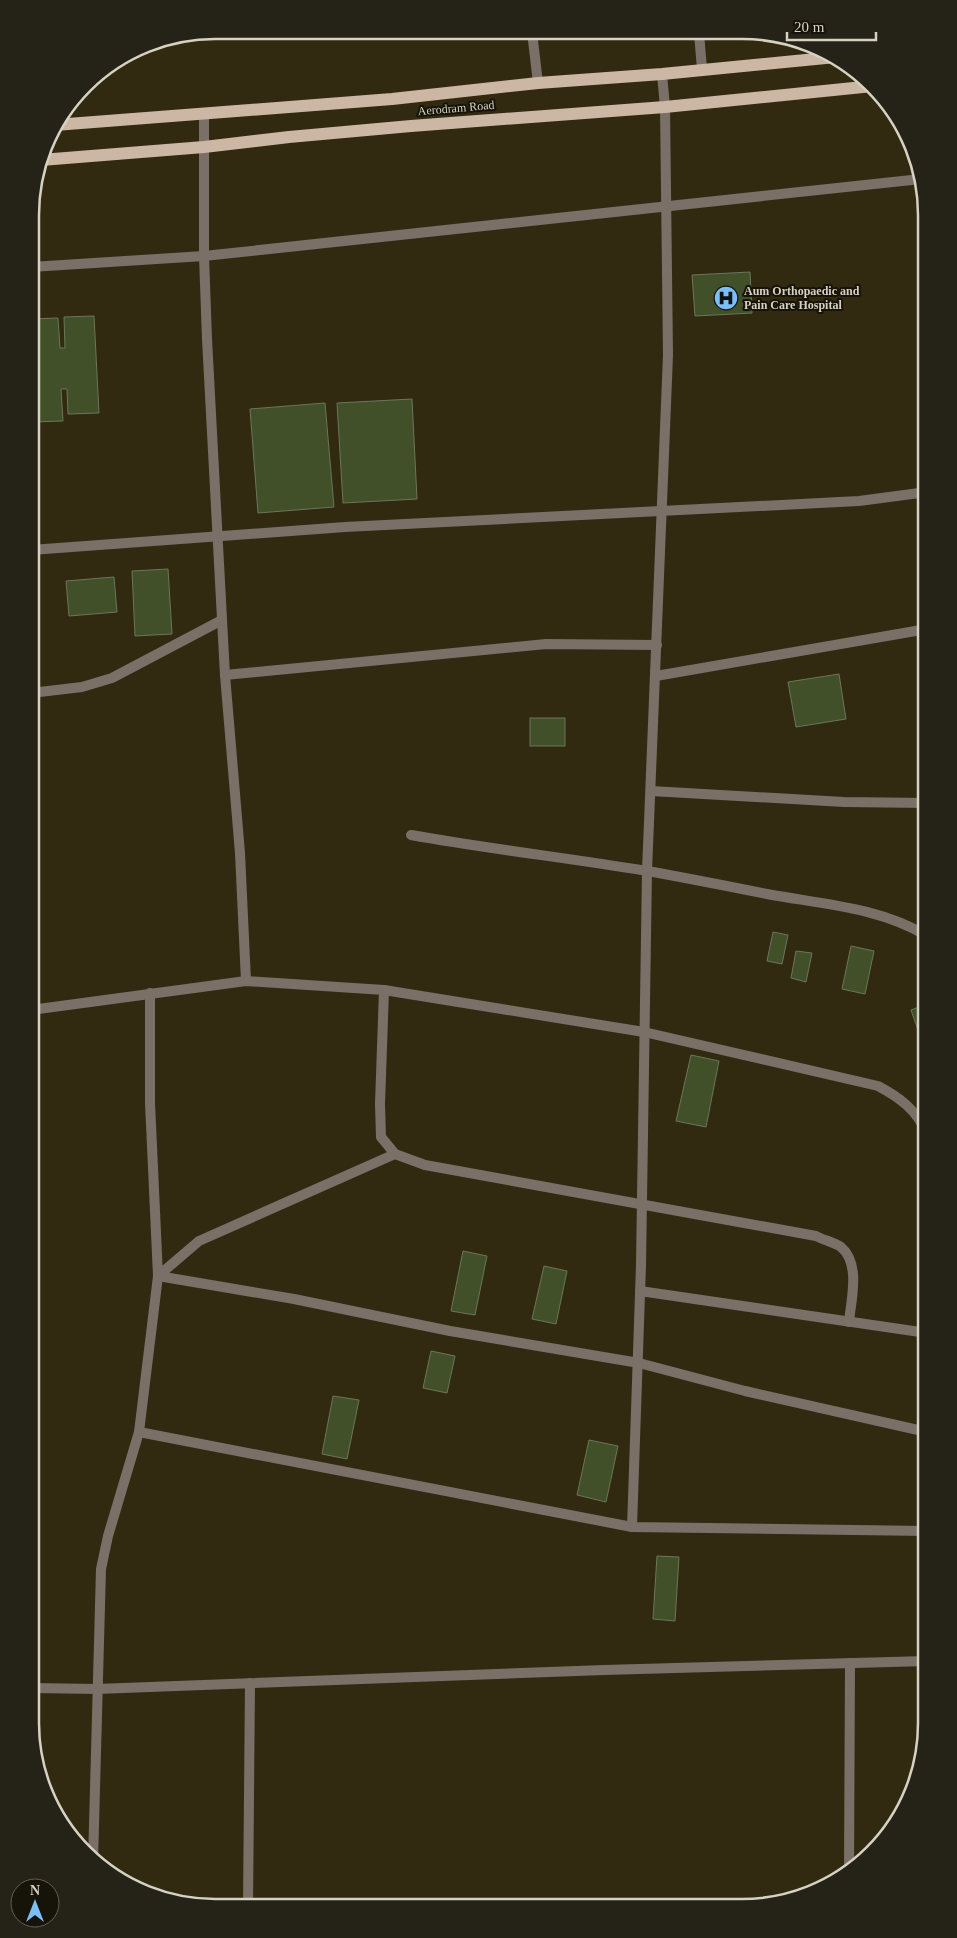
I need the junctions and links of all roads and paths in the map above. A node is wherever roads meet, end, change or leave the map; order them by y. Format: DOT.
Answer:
graph roads {
  1 [pos="533,39"];
  2 [pos="700,39"];
  3 [pos="822,58"];
  4 [pos="702,69"];
  5 [pos="662,74"];
  6 [pos="538,83"];
  7 [pos="864,87"];
  8 [pos="665,108"];
  9 [pos="204,114"];
  10 [pos="64,124"];
  11 [pos="204,147"];
  12 [pos="48,159"];
  13 [pos="915,180"];
  14 [pos="666,206"];
  15 [pos="204,256"];
  16 [pos="39,267"];
  17 [pos="918,493"];
  18 [pos="662,510"];
  19 [pos="218,536"];
  20 [pos="39,549"];
  21 [pos="222,620"];
  22 [pos="918,631"];
  23 [pos="657,645"];
  24 [pos="225,675"];
  25 [pos="656,676"];
  26 [pos="39,692"];
  27 [pos="651,791"];
  28 [pos="918,803"];
  29 [pos="411,835"];
  30 [pos="647,871"];
  31 [pos="918,931"];
  32 [pos="246,981"];
  33 [pos="384,990"];
  34 [pos="150,993"];
  35 [pos="39,1009"];
  36 [pos="644,1032"];
  37 [pos="918,1119"];
  38 [pos="395,1154"];
  39 [pos="641,1205"];
  40 [pos="158,1276"];
  41 [pos="640,1291"];
  42 [pos="849,1322"];
  43 [pos="918,1333"];
  44 [pos="639,1363"];
  45 [pos="918,1430"];
  46 [pos="139,1432"];
  47 [pos="632,1527"];
  48 [pos="918,1531"];
  49 [pos="918,1661"];
  50 [pos="850,1663"];
  51 [pos="250,1683"];
  52 [pos="39,1688"];
  53 [pos="97,1689"];
  54 [pos="93,1851"];
  55 [pos="849,1863"];
  56 [pos="248,1899"];
  1 -- 6 [label="street"];
  2 -- 4 [label="street"];
  3 -- 4 [label="main road, Aerodram Road"];
  4 -- 5 [label="main road, Aerodram Road"];
  5 -- 6 [label="main road, Aerodram Road"];
  5 -- 8 [label="street"];
  6 -- 9 [label="main road, Aerodram Road"];
  7 -- 8 [label="main road, Aerodram Road"];
  8 -- 11 [label="main road, Aerodram Road"];
  8 -- 14 [label="street"];
  9 -- 10 [label="main road, Aerodram Road"];
  9 -- 11 [label="street"];
  11 -- 12 [label="main road, Aerodram Road"];
  11 -- 15 [label="street"];
  13 -- 14 [label="street"];
  14 -- 15 [label="street"];
  14 -- 18 [label="street"];
  15 -- 16 [label="street"];
  15 -- 19 [label="street"];
  17 -- 18 [label="street"];
  18 -- 19 [label="street"];
  18 -- 23 [label="street"];
  19 -- 20 [label="street"];
  19 -- 21 [label="street"];
  21 -- 24 [label="street"];
  21 -- 26 [label="street"];
  22 -- 25 [label="street"];
  23 -- 24 [label="street"];
  23 -- 25 [label="street"];
  24 -- 32 [label="street"];
  25 -- 27 [label="street"];
  27 -- 28 [label="street"];
  27 -- 30 [label="street"];
  29 -- 30 [label="street"];
  30 -- 31 [label="street"];
  30 -- 36 [label="street"];
  32 -- 33 [label="street"];
  32 -- 34 [label="street"];
  33 -- 36 [label="street"];
  33 -- 38 [label="street"];
  34 -- 35 [label="street"];
  34 -- 40 [label="street"];
  36 -- 37 [label="street"];
  36 -- 39 [label="street"];
  38 -- 39 [label="street"];
  38 -- 40 [label="street"];
  39 -- 41 [label="street"];
  39 -- 42 [label="street"];
  40 -- 44 [label="street"];
  40 -- 46 [label="street"];
  41 -- 42 [label="street"];
  41 -- 44 [label="street"];
  42 -- 43 [label="street"];
  44 -- 45 [label="street"];
  44 -- 47 [label="street"];
  46 -- 47 [label="street"];
  46 -- 53 [label="street"];
  47 -- 48 [label="street"];
  49 -- 50 [label="street"];
  50 -- 51 [label="street"];
  50 -- 55 [label="street"];
  51 -- 53 [label="street"];
  51 -- 56 [label="street"];
  52 -- 53 [label="street"];
  53 -- 54 [label="street"];
}
